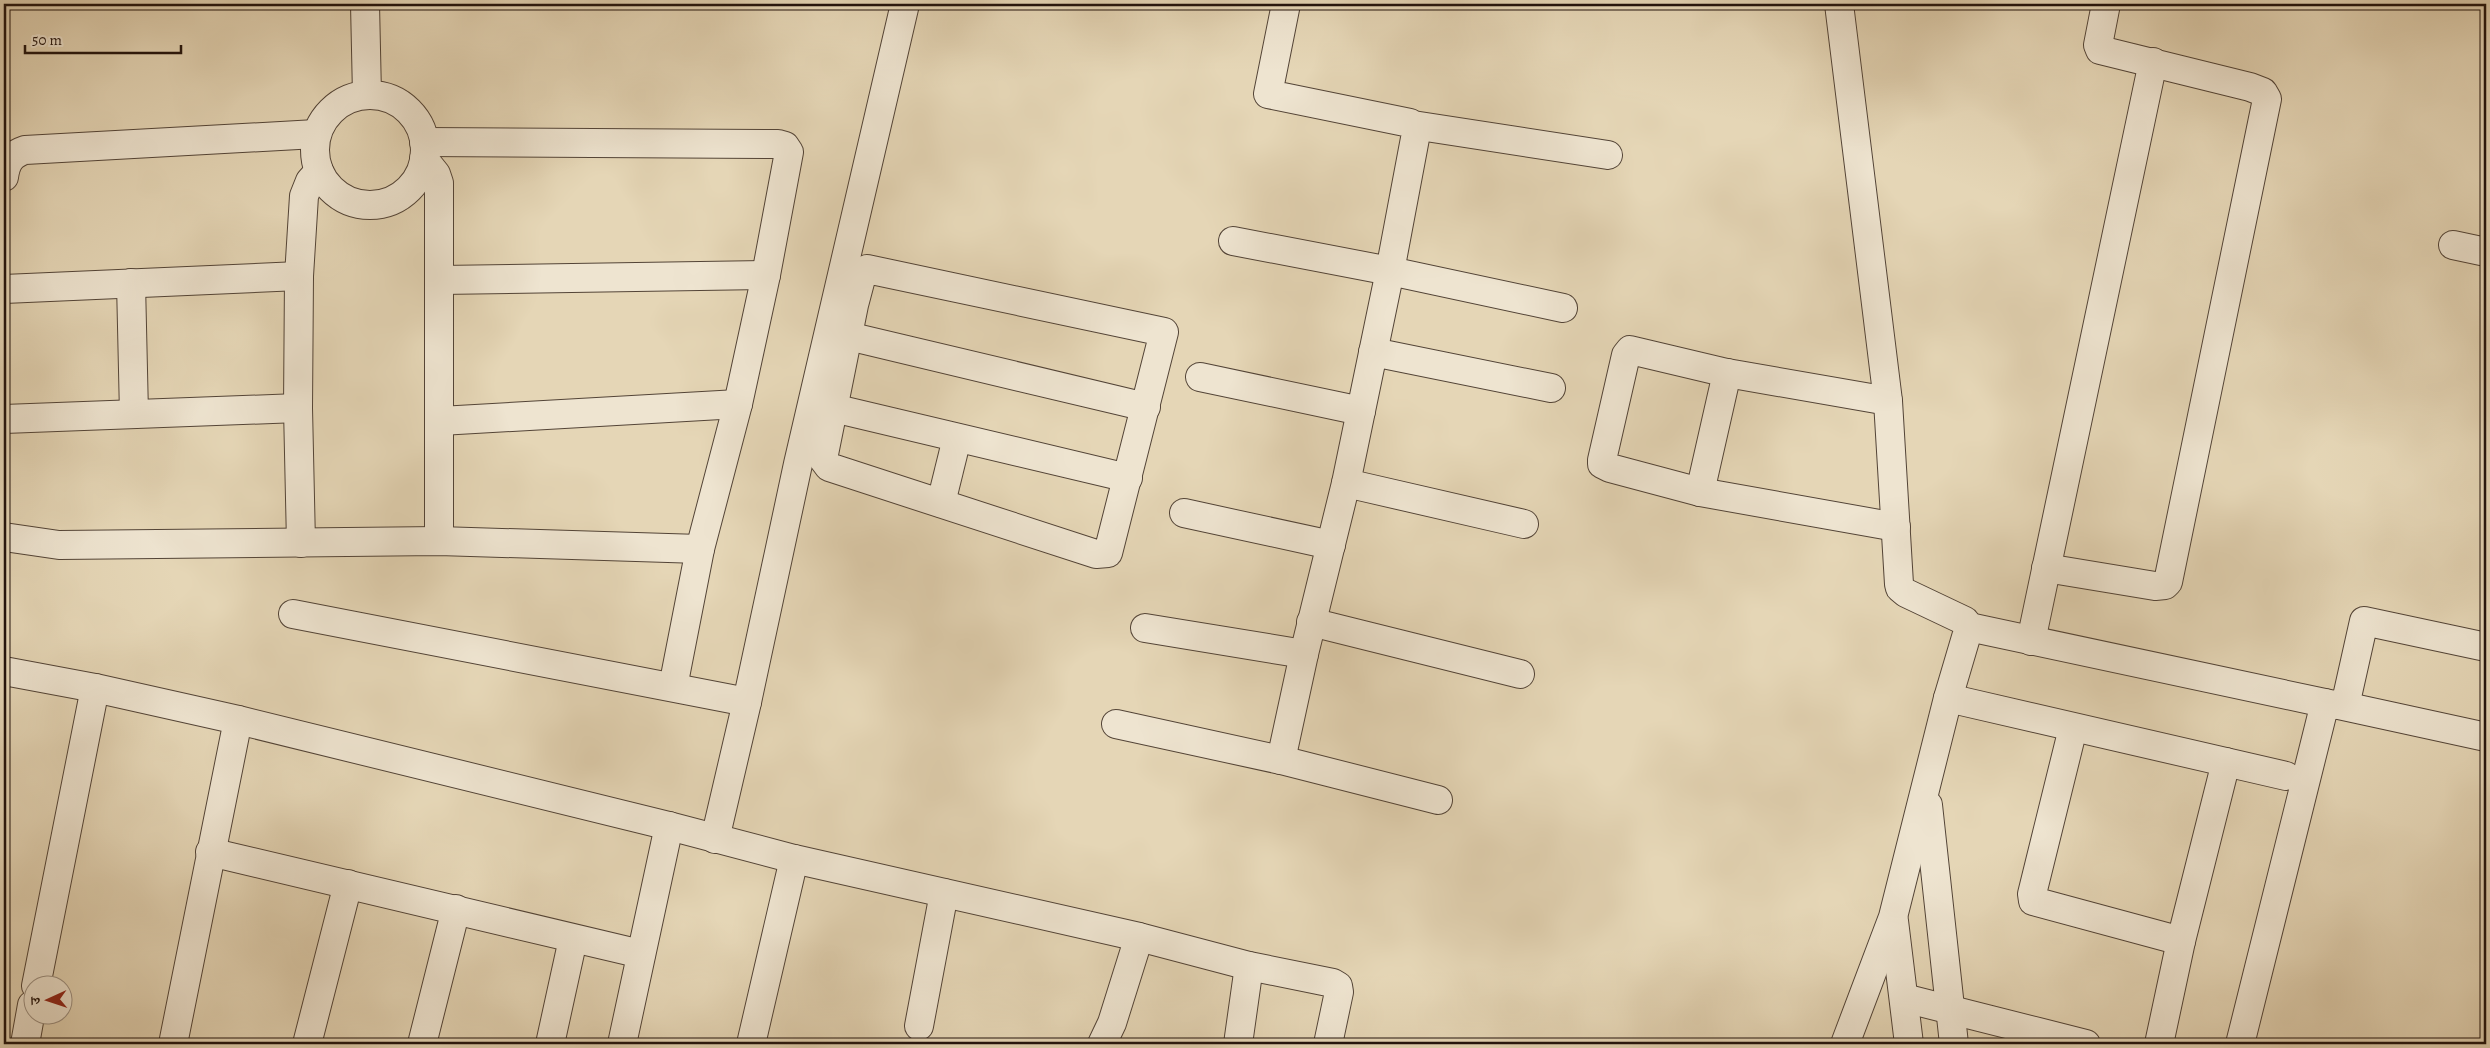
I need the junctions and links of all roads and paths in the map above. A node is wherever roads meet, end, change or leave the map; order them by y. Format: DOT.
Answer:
graph roads {
  1 [pos="365,4"];
  2 [pos="905,4"];
  3 [pos="1286,4"];
  4 [pos="1839,4"];
  5 [pos="2106,4"];
  6 [pos="2153,62"];
  7 [pos="367,95"];
  8 [pos="1413,125"];
  9 [pos="316,134"];
  10 [pos="424,150"];
  11 [pos="1608,155"];
  12 [pos="319,171"];
  13 [pos="4,178"];
  14 [pos="1233,241"];
  15 [pos="2453,246"];
  16 [pos="2486,252"];
  17 [pos="1390,271"];
  18 [pos="766,275"];
  19 [pos="299,276"];
  20 [pos="440,280"];
  21 [pos="132,283"];
  22 [pos="4,289"];
  23 [pos="846,302"];
  24 [pos="1563,308"];
  25 [pos="848,336"];
  26 [pos="1373,352"];
  27 [pos="1727,373"];
  28 [pos="1200,377"];
  29 [pos="1551,388"];
  30 [pos="1888,400"];
  31 [pos="738,404"];
  32 [pos="1146,407"];
  33 [pos="298,408"];
  34 [pos="833,408"];
  35 [pos="1361,411"];
  36 [pos="134,414"];
  37 [pos="4,419"];
  38 [pos="440,421"];
  39 [pos="957,438"];
  40 [pos="1128,478"];
  41 [pos="1346,483"];
  42 [pos="1700,492"];
  43 [pos="941,503"];
  44 [pos="1184,513"];
  45 [pos="1524,524"];
  46 [pos="1896,527"];
  47 [pos="4,537"];
  48 [pos="439,541"];
  49 [pos="301,543"];
  50 [pos="1331,545"];
  51 [pos="700,549"];
  52 [pos="2046,568"];
  53 [pos="293,614"];
  54 [pos="1312,622"];
  55 [pos="1969,626"];
  56 [pos="1146,628"];
  57 [pos="2031,641"];
  58 [pos="2486,647"];
  59 [pos="1304,654"];
  60 [pos="4,671"];
  61 [pos="1520,674"];
  62 [pos="673,687"];
  63 [pos="95,688"];
  64 [pos="1948,698"];
  65 [pos="747,702"];
  66 [pos="2332,704"];
  67 [pos="238,720"];
  68 [pos="1116,724"];
  69 [pos="2073,728"];
  70 [pos="2486,737"];
  71 [pos="1282,760"];
  72 [pos="2226,762"];
  73 [pos="2286,776"];
  74 [pos="1926,786"];
  75 [pos="1438,800"];
  76 [pos="669,826"];
  77 [pos="715,839"];
  78 [pos="210,852"];
  79 [pos="794,859"];
  80 [pos="348,884"];
  81 [pos="944,893"];
  82 [pos="456,909"];
  83 [pos="1893,917"];
  84 [pos="1139,937"];
  85 [pos="573,939"];
  86 [pos="2181,941"];
  87 [pos="641,954"];
  88 [pos="1249,966"];
  89 [pos="38,976"];
  90 [pos="1904,998"];
  91 [pos="1950,1010"];
  92 [pos="28,1026"];
  93 [pos="919,1026"];
  94 [pos="25,1044"];
  95 [pos="173,1044"];
  96 [pos="308,1044"];
  97 [pos="422,1044"];
  98 [pos="550,1044"];
  99 [pos="622,1044"];
  100 [pos="751,1044"];
  101 [pos="1102,1044"];
  102 [pos="1238,1044"];
  103 [pos="1328,1044"];
  104 [pos="1845,1044"];
  105 [pos="1909,1044"];
  106 [pos="1954,1044"];
  107 [pos="2086,1044"];
  108 [pos="2159,1044"];
  109 [pos="2240,1044"];
  1 -- 7 [label="street"];
  2 -- 23 [label="street"];
  3 -- 8 [label="street"];
  4 -- 30 [label="street"];
  5 -- 6 [label="street"];
  6 -- 52 [label="street"];
  6 -- 52 [label="street"];
  7 -- 9 [label="street"];
  7 -- 10 [label="street"];
  8 -- 11 [label="street"];
  8 -- 17 [label="street"];
  9 -- 12 [label="street"];
  9 -- 13 [label="street"];
  10 -- 12 [label="street"];
  10 -- 18 [label="street"];
  10 -- 20 [label="street"];
  12 -- 19 [label="street"];
  14 -- 17 [label="street"];
  15 -- 16 [label="street"];
  17 -- 24 [label="street"];
  17 -- 26 [label="street"];
  18 -- 20 [label="street"];
  18 -- 31 [label="street"];
  19 -- 21 [label="street"];
  19 -- 33 [label="street"];
  20 -- 38 [label="street"];
  21 -- 22 [label="street"];
  21 -- 36 [label="street"];
  23 -- 25 [label="street"];
  23 -- 32 [label="street"];
  23 -- 65 [label="street"];
  25 -- 32 [label="street"];
  25 -- 34 [label="street"];
  26 -- 29 [label="street"];
  26 -- 35 [label="street"];
  27 -- 30 [label="street"];
  27 -- 42 [label="street"];
  27 -- 42 [label="street"];
  28 -- 35 [label="street"];
  30 -- 46 [label="street"];
  31 -- 38 [label="street"];
  31 -- 51 [label="street"];
  32 -- 40 [label="street"];
  33 -- 36 [label="street"];
  33 -- 49 [label="street"];
  34 -- 39 [label="street"];
  34 -- 43 [label="street"];
  35 -- 41 [label="street"];
  36 -- 37 [label="street"];
  38 -- 48 [label="street"];
  39 -- 40 [label="street"];
  39 -- 43 [label="street"];
  40 -- 43 [label="street"];
  41 -- 45 [label="street"];
  41 -- 50 [label="street"];
  42 -- 46 [label="street"];
  44 -- 50 [label="street"];
  46 -- 55 [label="street"];
  47 -- 49 [label="street"];
  48 -- 49 [label="street"];
  48 -- 51 [label="street"];
  50 -- 54 [label="street"];
  51 -- 62 [label="street"];
  52 -- 57 [label="street"];
  53 -- 62 [label="street"];
  54 -- 59 [label="street"];
  54 -- 61 [label="street"];
  55 -- 57 [label="street"];
  55 -- 64 [label="street"];
  56 -- 59 [label="street"];
  57 -- 66 [label="street"];
  58 -- 66 [label="street"];
  59 -- 71 [label="street"];
  60 -- 63 [label="street"];
  62 -- 65 [label="street"];
  63 -- 67 [label="street"];
  63 -- 89 [label="street"];
  64 -- 69 [label="street"];
  64 -- 74 [label="street"];
  65 -- 77 [label="street"];
  66 -- 70 [label="street"];
  66 -- 109 [label="street"];
  67 -- 76 [label="street"];
  67 -- 78 [label="street"];
  68 -- 71 [label="street"];
  69 -- 72 [label="street"];
  69 -- 86 [label="street"];
  71 -- 75 [label="street"];
  72 -- 73 [label="street"];
  72 -- 86 [label="street"];
  74 -- 83 [label="street"];
  74 -- 91 [label="street"];
  76 -- 77 [label="street"];
  76 -- 87 [label="street"];
  77 -- 79 [label="street"];
  78 -- 80 [label="street"];
  78 -- 95 [label="street"];
  79 -- 81 [label="street"];
  79 -- 100 [label="street"];
  80 -- 82 [label="street"];
  80 -- 96 [label="street"];
  81 -- 84 [label="street"];
  81 -- 93 [label="street"];
  82 -- 85 [label="street"];
  82 -- 97 [label="street"];
  83 -- 90 [label="street"];
  83 -- 104 [label="street"];
  84 -- 88 [label="street"];
  84 -- 101 [label="street"];
  85 -- 87 [label="street"];
  85 -- 98 [label="street"];
  86 -- 108 [label="street"];
  87 -- 99 [label="street"];
  88 -- 102 [label="street"];
  88 -- 103 [label="street"];
  90 -- 91 [label="street"];
  90 -- 105 [label="street"];
  91 -- 106 [label="street"];
  91 -- 107 [label="street"];
  92 -- 94 [label="street"];
}
